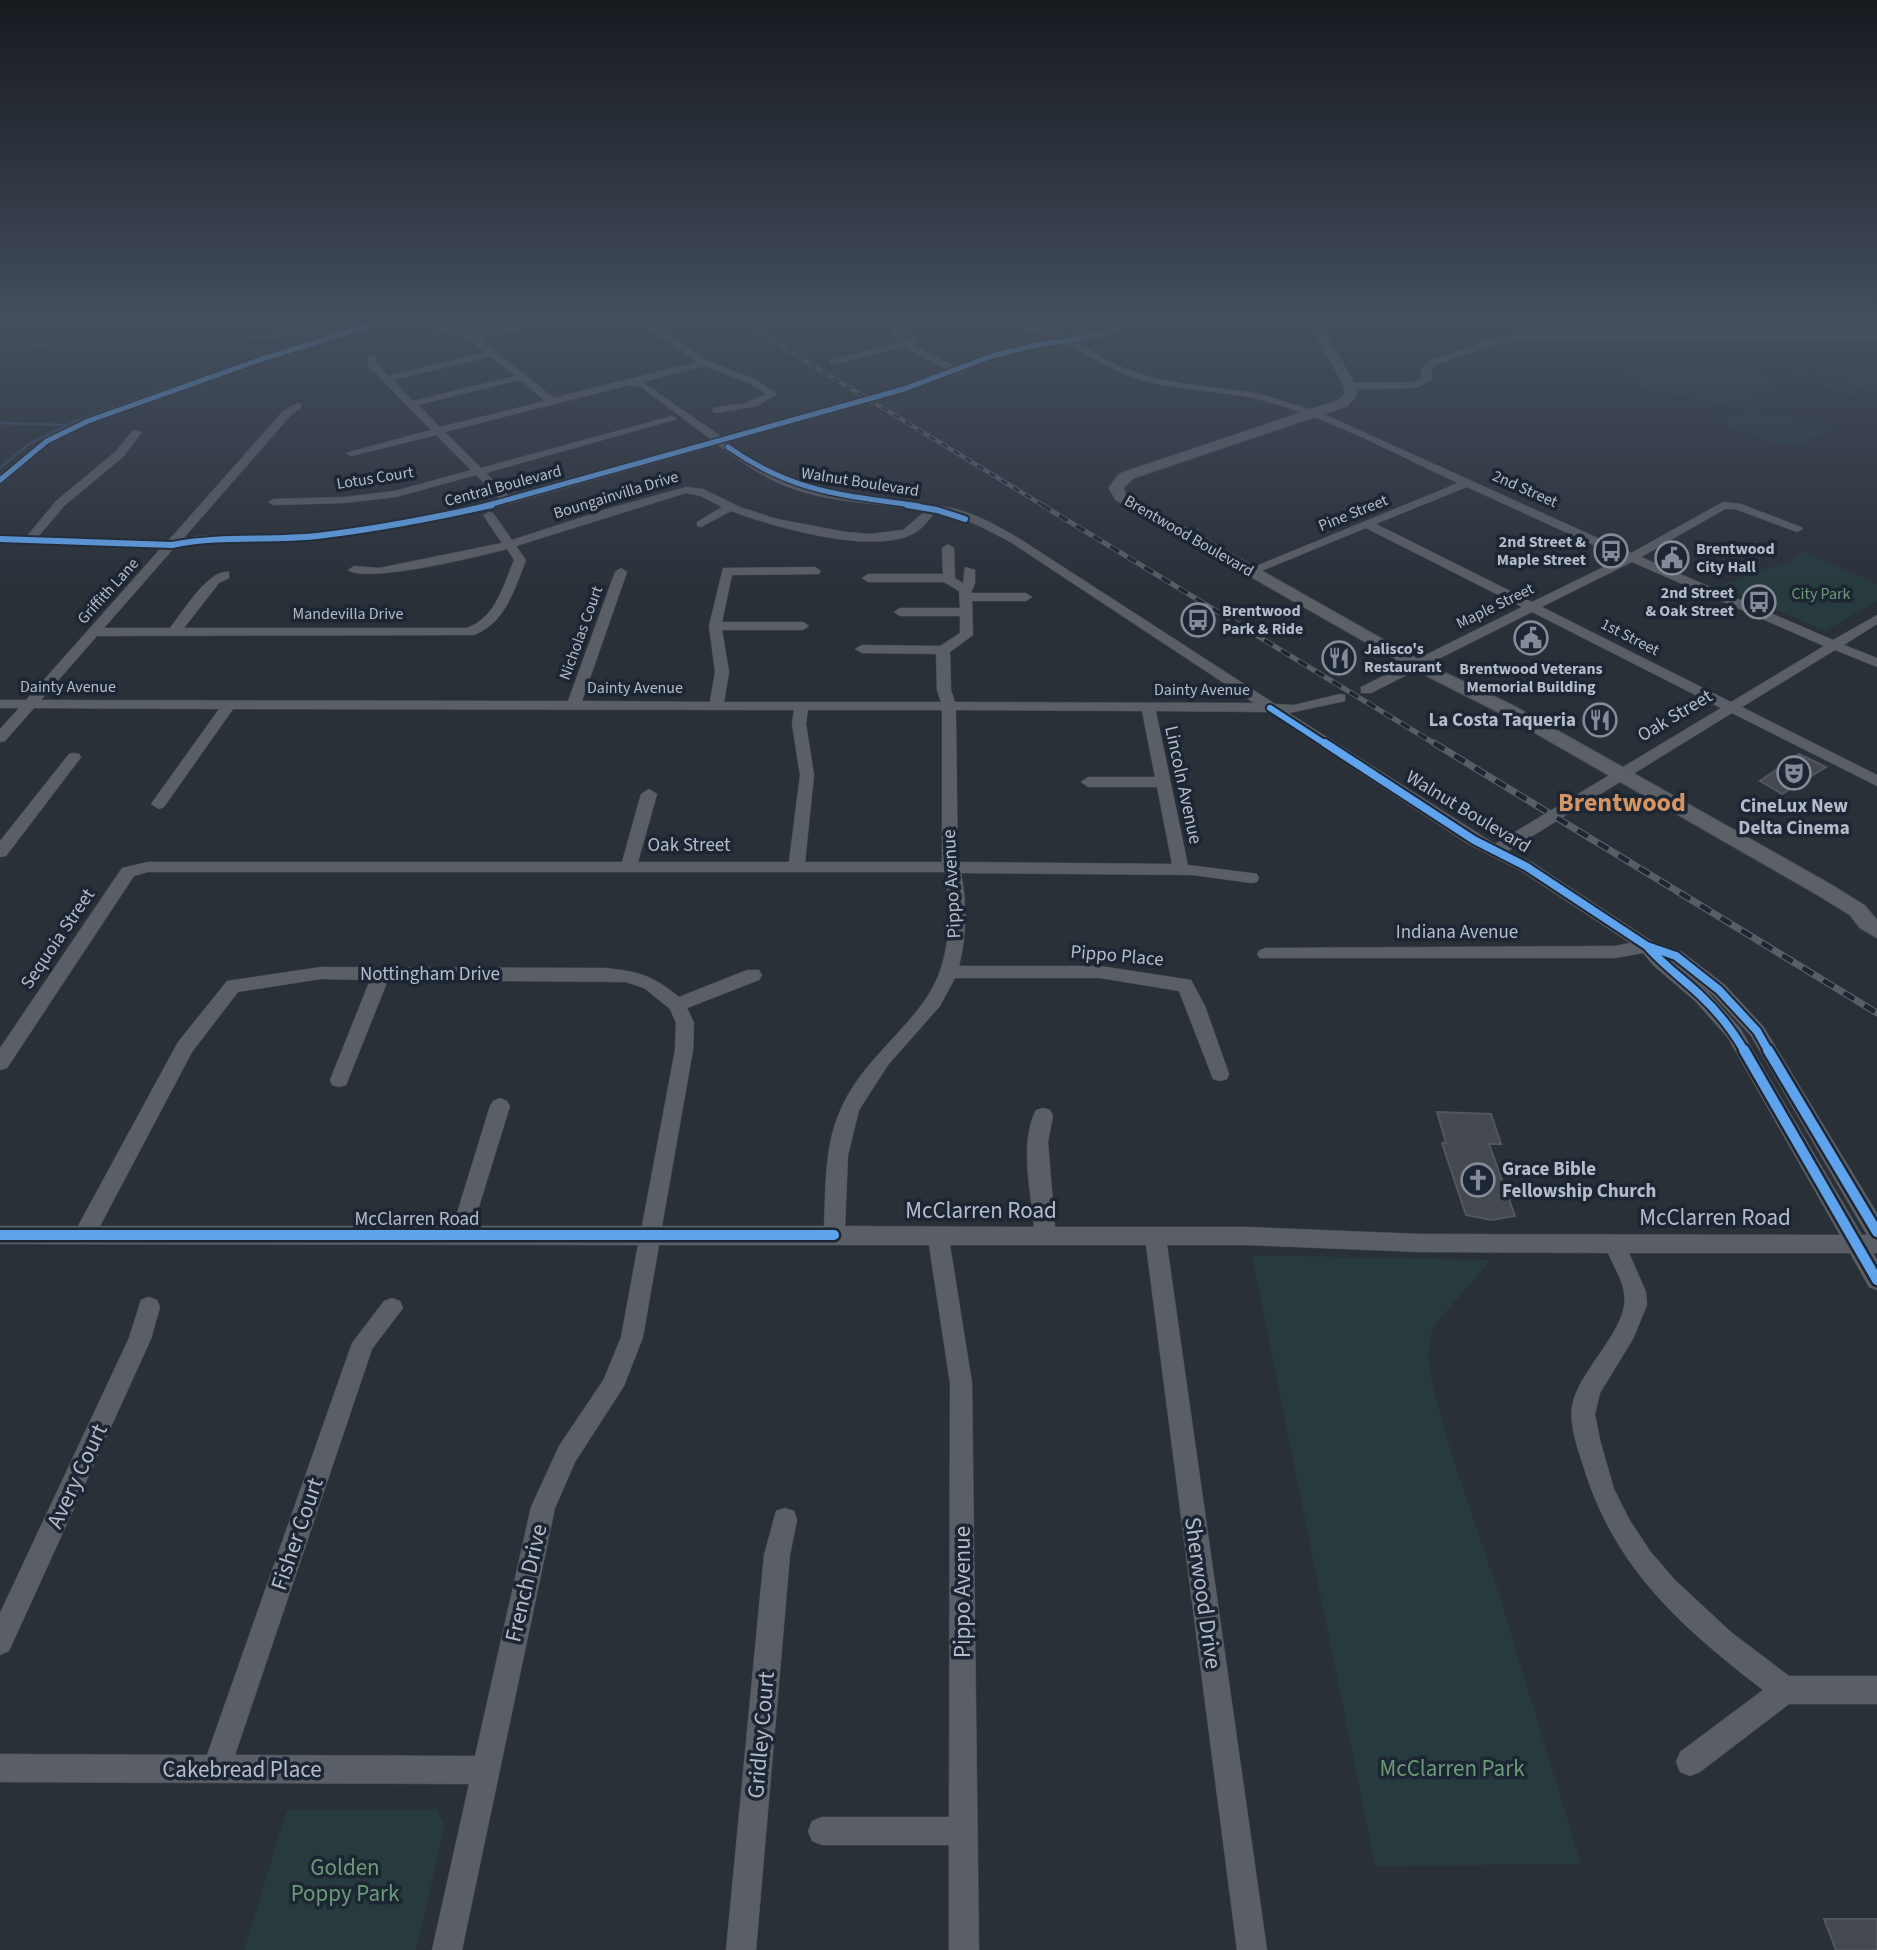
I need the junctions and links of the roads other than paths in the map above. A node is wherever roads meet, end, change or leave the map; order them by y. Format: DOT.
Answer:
graph roads {
  1 [pos="290,411"];
  2 [pos="418,411"];
  3 [pos="517,411"];
  4 [pos="661,411"];
  5 [pos="675,411"];
  6 [pos="832,411"];
  7 [pos="1321,412"];
  8 [pos="672,419"];
  9 [pos="438,431"];
  10 [pos="137,432"];
  11 [pos="717,446"];
  12 [pos="351,453"];
  13 [pos="479,472"];
  14 [pos="1468,483"];
  15 [pos="508,501"];
  16 [pos="274,502"];
  17 [pos="1511,502"];
  18 [pos="730,507"];
  19 [pos="1544,509"];
  20 [pos="489,515"];
  21 [pos="927,515"];
  22 [pos="965,519"];
  23 [pos="701,524"];
  24 [pos="1367,524"];
  25 [pos="1797,530"];
  26 [pos="0,539"];
  27 [pos="31,539"];
  28 [pos="511,544"];
  29 [pos="172,545"];
  30 [pos="948,548"];
  31 [pos="1637,555"];
  32 [pos="354,570"];
  33 [pos="969,570"];
  34 [pos="815,571"];
  35 [pos="1250,571"];
  36 [pos="621,572"];
  37 [pos="225,575"];
  38 [pos="868,578"];
  39 [pos="949,578"];
  40 [pos="966,593"];
  41 [pos="1026,597"];
  42 [pos="1531,607"];
  43 [pos="900,612"];
  44 [pos="966,612"];
  45 [pos="1877,619"];
  46 [pos="715,626"];
  47 [pos="803,626"];
  48 [pos="94,632"];
  49 [pos="174,632"];
  50 [pos="1834,644"];
  51 [pos="862,649"];
  52 [pos="943,650"];
  53 [pos="1877,663"];
  54 [pos="1417,665"];
  55 [pos="1366,690"];
  56 [pos="1340,698"];
  57 [pos="0,704"];
  58 [pos="30,704"];
  59 [pos="228,706"];
  60 [pos="573,706"];
  61 [pos="716,706"];
  62 [pos="801,706"];
  63 [pos="949,706"];
  64 [pos="1148,707"];
  65 [pos="1732,707"];
  66 [pos="1270,708"];
  67 [pos="0,738"];
  68 [pos="74,757"];
  69 [pos="1614,777"];
  70 [pos="1877,781"];
  71 [pos="1088,782"];
  72 [pos="1163,782"];
  73 [pos="649,794"];
  74 [pos="159,804"];
  75 [pos="1496,851"];
  76 [pos="0,852"];
  77 [pos="629,866"];
  78 [pos="796,867"];
  79 [pos="952,867"];
  80 [pos="1181,870"];
  81 [pos="128,872"];
  82 [pos="1251,878"];
  83 [pos="1874,923"];
  84 [pos="1647,946"];
  85 [pos="1265,954"];
  86 [pos="950,972"];
  87 [pos="381,974"];
  88 [pos="753,975"];
  89 [pos="677,1005"];
  90 [pos="0,1063"];
  91 [pos="1220,1074"];
  92 [pos="339,1080"];
  93 [pos="500,1107"];
  94 [pos="1043,1116"];
  95 [pos="1877,1232"];
  96 [pos="652,1235"];
  97 [pos="0,1236"];
  98 [pos="84,1236"];
  99 [pos="460,1236"];
  100 [pos="834,1236"];
  101 [pos="938,1237"];
  102 [pos="1045,1237"];
  103 [pos="1155,1237"];
  104 [pos="1614,1243"];
  105 [pos="1867,1244"];
  106 [pos="1877,1280"];
  107 [pos="149,1307"];
  108 [pos="393,1308"];
  109 [pos="785,1520"];
  110 [pos="0,1643"];
  111 [pos="1784,1690"];
  112 [pos="1877,1690"];
  113 [pos="1690,1762"];
  114 [pos="0,1769"];
  115 [pos="216,1769"];
  116 [pos="484,1770"];
  117 [pos="822,1831"];
  118 [pos="963,1831"];
  119 [pos="447,1950"];
  120 [pos="741,1950"];
  121 [pos="964,1950"];
  122 [pos="1252,1950"];
  1 -- 29 [label="street, Griffith Lane"];
  2 -- 9 [label="street"];
  3 -- 9 [label="street"];
  4 -- 8 [label="street, Walnut Boulevard"];
  5 -- 11 [label="street, Walnut Boulevard"];
  6 -- 11 [label="street, Central Boulevard"];
  7 -- 14 [label="street, 2nd Street"];
  7 -- 19 [label="street, 2nd Street"];
  7 -- 35 [label="main road, Brentwood Boulevard"];
  8 -- 11 [label="street, Walnut Boulevard"];
  8 -- 13 [label="street, Lotus Court"];
  9 -- 12 [label="street"];
  9 -- 13 [label="street"];
  10 -- 27 [label="street"];
  11 -- 15 [label="street, Central Boulevard"];
  11 -- 20 [label="street, Central Boulevard"];
  11 -- 21 [label="street, Walnut Boulevard"];
  11 -- 22 [label="street, Walnut Boulevard"];
  13 -- 15 [label="street"];
  13 -- 16 [label="street, Lotus Court"];
  14 -- 17 [label="street, 2nd Street"];
  14 -- 24 [label="street, Pine Street"];
  15 -- 29 [label="street, Central Boulevard"];
  17 -- 19 [label="street"];
  17 -- 31 [label="street, 2nd Street"];
  18 -- 21 [label="street, Boungainvilla Drive"];
  18 -- 23 [label="street"];
  18 -- 28 [label="street, Boungainvilla Drive"];
  19 -- 31 [label="street, 2nd Street"];
  20 -- 28 [label="street"];
  20 -- 29 [label="street, Central Boulevard"];
  21 -- 22 [label="street, Walnut Boulevard"];
  22 -- 66 [label="street, Walnut Boulevard"];
  24 -- 35 [label="street, Pine Street"];
  24 -- 42 [label="street, 1st Street"];
  25 -- 31 [label="street, Maple Street"];
  26 -- 27 [label="street, Central Boulevard"];
  27 -- 29 [label="street, Central Boulevard"];
  28 -- 32 [label="street, Boungainvilla Drive"];
  28 -- 49 [label="street, Mandevilla Drive"];
  29 -- 48 [label="street, Griffith Lane"];
  30 -- 39 [label="street"];
  31 -- 42 [label="street, Maple Street"];
  31 -- 50 [label="street, 2nd Street"];
  33 -- 40 [label="street"];
  34 -- 46 [label="street"];
  35 -- 54 [label="main road, Brentwood Boulevard"];
  36 -- 60 [label="street, Nicholas Court"];
  37 -- 49 [label="street"];
  38 -- 39 [label="street"];
  39 -- 40 [label="street"];
  40 -- 41 [label="street"];
  40 -- 44 [label="street"];
  42 -- 54 [label="street, Maple Street"];
  42 -- 65 [label="street, 1st Street"];
  43 -- 44 [label="street"];
  44 -- 52 [label="street"];
  45 -- 50 [label="street, Oak Street"];
  46 -- 47 [label="street"];
  46 -- 61 [label="street"];
  48 -- 49 [label="street, Mandevilla Drive"];
  48 -- 58 [label="street, Griffith Lane"];
  50 -- 53 [label="street, 2nd Street"];
  50 -- 65 [label="street, Oak Street"];
  51 -- 52 [label="street"];
  52 -- 63 [label="street, Pippo Avenue"];
  54 -- 55 [label="street, Maple Street"];
  54 -- 69 [label="main road, Brentwood Boulevard"];
  56 -- 66 [label="street"];
  57 -- 58 [label="street, Dainty Avenue"];
  58 -- 59 [label="street, Dainty Avenue"];
  58 -- 67 [label="street, Griffith Lane"];
  59 -- 60 [label="street, Dainty Avenue"];
  59 -- 74 [label="street"];
  60 -- 61 [label="street, Dainty Avenue"];
  61 -- 62 [label="street, Dainty Avenue"];
  62 -- 63 [label="street, Dainty Avenue"];
  62 -- 78 [label="street"];
  63 -- 64 [label="street, Dainty Avenue"];
  63 -- 79 [label="street, Pippo Avenue"];
  64 -- 66 [label="street, Dainty Avenue"];
  64 -- 72 [label="street, Lincoln Avenue"];
  65 -- 69 [label="street, Oak Street"];
  65 -- 70 [label="street, 1st Street"];
  66 -- 75 [label="street, Walnut Boulevard"];
  68 -- 76 [label="street"];
  69 -- 75 [label="street, Oak Street"];
  69 -- 83 [label="main road, Brentwood Boulevard"];
  71 -- 72 [label="street"];
  72 -- 80 [label="street, Lincoln Avenue"];
  73 -- 77 [label="street"];
  75 -- 84 [label="street, Walnut Boulevard"];
  77 -- 78 [label="street, Oak Street"];
  77 -- 81 [label="street, Oak Street"];
  78 -- 79 [label="street, Oak Street"];
  79 -- 80 [label="street, Oak Street"];
  79 -- 86 [label="street, Pippo Avenue"];
  80 -- 82 [label="street, Oak Street"];
  81 -- 90 [label="street, Sequoia Street"];
  84 -- 85 [label="street, Indiana Avenue"];
  84 -- 95 [label="street, Walnut Boulevard"];
  84 -- 105 [label="street, Walnut Boulevard"];
  86 -- 91 [label="street, Pippo Place"];
  86 -- 100 [label="street, Pippo Avenue"];
  87 -- 89 [label="street, Nottingham Drive"];
  87 -- 92 [label="street"];
  87 -- 98 [label="street, Nottingham Drive"];
  88 -- 89 [label="street"];
  89 -- 96 [label="street"];
  93 -- 99 [label="street"];
  94 -- 102 [label="street"];
  96 -- 99 [label="street, McClarren Road"];
  96 -- 100 [label="street, McClarren Road"];
  96 -- 116 [label="street, French Drive"];
  97 -- 98 [label="street, McClarren Road"];
  98 -- 99 [label="street, McClarren Road"];
  100 -- 101 [label="street, McClarren Road"];
  101 -- 102 [label="street, McClarren Road"];
  101 -- 118 [label="street, Pippo Avenue"];
  102 -- 103 [label="street, McClarren Road"];
  103 -- 104 [label="street, McClarren Road"];
  103 -- 122 [label="street, Sherwood Drive"];
  104 -- 105 [label="street, McClarren Road"];
  104 -- 111 [label="street"];
  105 -- 106 [label="street, Walnut Boulevard"];
  107 -- 110 [label="street, Avery Court"];
  108 -- 115 [label="street, Fisher Court"];
  109 -- 120 [label="street, Gridley Court"];
  111 -- 112 [label="street"];
  111 -- 113 [label="street"];
  114 -- 115 [label="street, Cakebread Place"];
  115 -- 116 [label="street, Cakebread Place"];
  116 -- 119 [label="street, French Drive"];
  117 -- 118 [label="street"];
  118 -- 121 [label="street, Pippo Avenue"];
}
